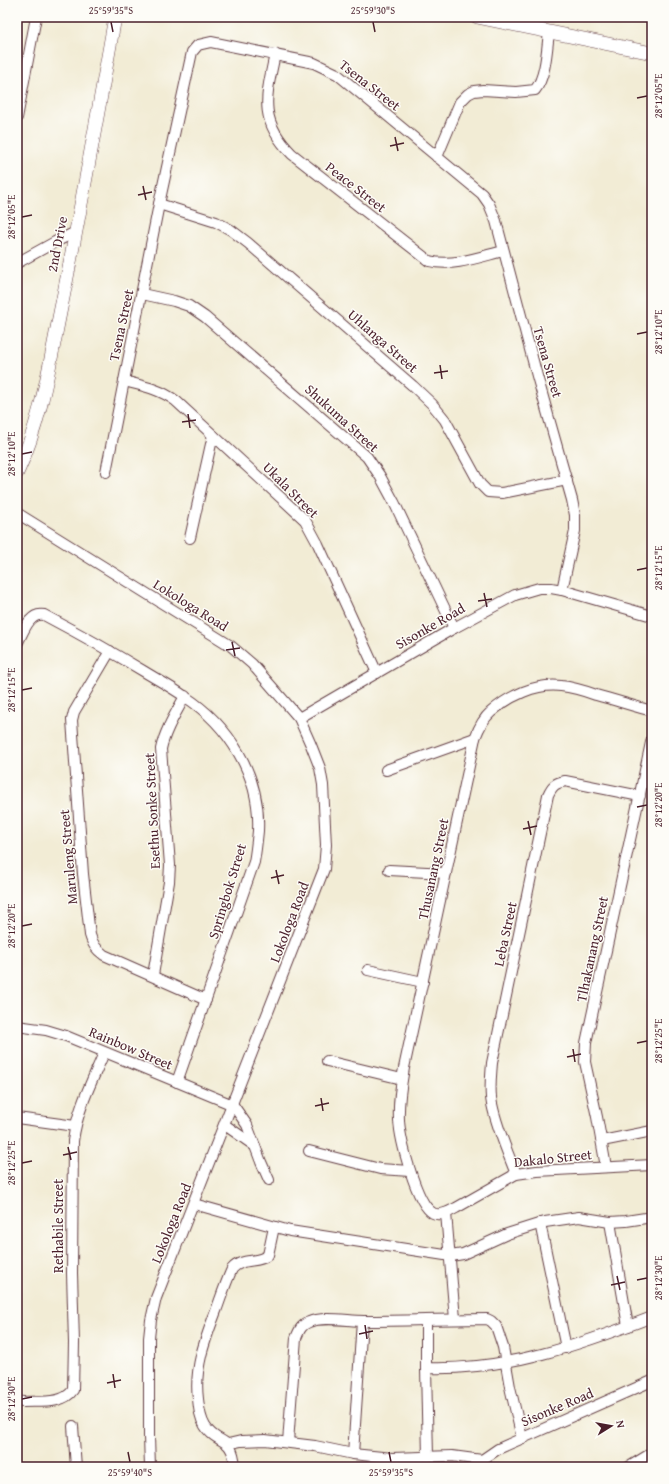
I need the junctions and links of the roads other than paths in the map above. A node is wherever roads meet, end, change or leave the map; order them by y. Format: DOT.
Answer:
graph roads {
  1 [pos="36,17"];
  2 [pos="115,17"];
  3 [pos="477,17"];
  4 [pos="549,32"];
  5 [pos="652,53"];
  6 [pos="275,54"];
  7 [pos="19,100"];
  8 [pos="17,118"];
  9 [pos="437,157"];
  10 [pos="160,204"];
  11 [pos="76,232"];
  12 [pos="503,251"];
  13 [pos="17,263"];
  14 [pos="142,294"];
  15 [pos="124,381"];
  16 [pos="213,435"];
  17 [pos="106,472"];
  18 [pos="17,473"];
  19 [pos="567,480"];
  20 [pos="17,513"];
  21 [pos="190,538"];
  22 [pos="562,590"];
  23 [pos="652,616"];
  24 [pos="454,628"];
  25 [pos="17,644"];
  26 [pos="110,651"];
  27 [pos="377,673"];
  28 [pos="185,696"];
  29 [pos="652,711"];
  30 [pos="299,718"];
  31 [pos="475,738"];
  32 [pos="652,738"];
  33 [pos="386,770"];
  34 [pos="640,796"];
  35 [pos="389,870"];
  36 [pos="446,873"];
  37 [pos="368,970"];
  38 [pos="153,975"];
  39 [pos="423,982"];
  40 [pos="206,1000"];
  41 [pos="17,1026"];
  42 [pos="104,1053"];
  43 [pos="327,1061"];
  44 [pos="402,1079"];
  45 [pos="176,1082"];
  46 [pos="233,1106"];
  47 [pos="17,1118"];
  48 [pos="225,1125"];
  49 [pos="75,1126"];
  50 [pos="652,1131"];
  51 [pos="602,1141"];
  52 [pos="255,1146"];
  53 [pos="309,1151"];
  54 [pos="652,1164"];
  55 [pos="606,1167"];
  56 [pos="410,1171"];
  57 [pos="516,1174"];
  58 [pos="269,1180"];
  59 [pos="194,1204"];
  60 [pos="446,1213"];
  61 [pos="652,1217"];
  62 [pos="610,1222"];
  63 [pos="540,1223"];
  64 [pos="274,1227"];
  65 [pos="451,1256"];
  66 [pos="652,1317"];
  67 [pos="455,1319"];
  68 [pos="362,1321"];
  69 [pos="426,1321"];
  70 [pos="628,1326"];
  71 [pos="566,1348"];
  72 [pos="506,1362"];
  73 [pos="426,1368"];
  74 [pos="651,1385"];
  75 [pos="17,1401"];
  76 [pos="73,1426"];
  77 [pos="522,1438"];
  78 [pos="288,1442"];
  79 [pos="228,1444"];
  80 [pos="652,1453"];
  81 [pos="353,1454"];
  82 [pos="428,1457"];
  83 [pos="480,1464"];
  84 [pos="76,1467"];
  85 [pos="150,1467"];
  86 [pos="235,1467"];
  87 [pos="628,1467"];
  1 -- 7 [label="street"];
  2 -- 11 [label="street, 2nd Drive"];
  3 -- 4 [label="street"];
  4 -- 5 [label="street"];
  4 -- 9 [label="street"];
  6 -- 9 [label="street, Tsena Street"];
  6 -- 10 [label="street, Tsena Street"];
  6 -- 12 [label="street, Peace Street"];
  7 -- 8 [label="street"];
  9 -- 12 [label="street, Tsena Street"];
  10 -- 14 [label="street, Tsena Street"];
  10 -- 19 [label="street, Uhlanga Street"];
  11 -- 13 [label="street"];
  11 -- 18 [label="street, 2nd Drive"];
  12 -- 19 [label="street, Tsena Street"];
  14 -- 15 [label="street, Tsena Street"];
  14 -- 24 [label="street, Shukuma Street"];
  15 -- 16 [label="street, Ukala Street"];
  15 -- 17 [label="street, Tsena Street"];
  16 -- 21 [label="street"];
  16 -- 27 [label="street, Ukala Street"];
  19 -- 22 [label="street, Tsena Street"];
  20 -- 30 [label="street, Lokologa Road"];
  22 -- 23 [label="street, Sisonke Road"];
  22 -- 24 [label="street, Sisonke Road"];
  24 -- 27 [label="street, Sisonke Road"];
  25 -- 26 [label="street, Springbok Street"];
  26 -- 28 [label="street, Springbok Street"];
  26 -- 38 [label="street, Maruleng Street"];
  27 -- 30 [label="street, Sisonke Road"];
  28 -- 38 [label="street, Esethu Sonke Street"];
  28 -- 40 [label="street, Springbok Street"];
  29 -- 31 [label="street, Thusanang Street"];
  30 -- 46 [label="street, Lokologa Road"];
  31 -- 33 [label="street"];
  31 -- 36 [label="street, Thusanang Street"];
  32 -- 34 [label="street, Tlhakanang Street"];
  34 -- 51 [label="street, Tlhakanang Street"];
  34 -- 57 [label="street, Leba Street"];
  35 -- 36 [label="street"];
  36 -- 39 [label="street, Thusanang Street"];
  37 -- 39 [label="street"];
  38 -- 40 [label="street, Maruleng Street"];
  39 -- 44 [label="street, Thusanang Street"];
  40 -- 45 [label="street, Springbok Street"];
  41 -- 42 [label="street, Rainbow Street"];
  42 -- 45 [label="street, Rainbow Street"];
  42 -- 49 [label="street, Rethabile Street"];
  43 -- 44 [label="street"];
  44 -- 56 [label="street, Thusanang Street"];
  45 -- 46 [label="street, Rainbow Street"];
  46 -- 48 [label="street, Lokologa Road"];
  46 -- 52 [label="street"];
  47 -- 49 [label="street"];
  48 -- 52 [label="street"];
  48 -- 59 [label="street, Lokologa Road"];
  49 -- 75 [label="street, Rethabile Street"];
  50 -- 51 [label="street, Dakalo Street"];
  51 -- 55 [label="street, Tlhakanang Street"];
  52 -- 58 [label="street"];
  53 -- 56 [label="street"];
  54 -- 55 [label="street, Dakalo Street"];
  55 -- 57 [label="street, Dakalo Street"];
  56 -- 60 [label="street, Thusanang Street"];
  57 -- 60 [label="street, Dakalo Street"];
  59 -- 64 [label="street"];
  59 -- 85 [label="street, Lokologa Road"];
  60 -- 65 [label="street"];
  61 -- 62 [label="street"];
  62 -- 63 [label="street"];
  62 -- 70 [label="street"];
  63 -- 65 [label="street"];
  63 -- 71 [label="street"];
  64 -- 65 [label="street"];
  64 -- 79 [label="street"];
  65 -- 67 [label="street"];
  66 -- 70 [label="street"];
  67 -- 69 [label="street"];
  67 -- 72 [label="street"];
  68 -- 69 [label="street"];
  68 -- 78 [label="street"];
  68 -- 81 [label="street"];
  69 -- 73 [label="street"];
  70 -- 71 [label="street"];
  71 -- 72 [label="street"];
  72 -- 73 [label="street"];
  72 -- 77 [label="street"];
  73 -- 82 [label="street"];
  74 -- 77 [label="street, Sisonke Road"];
  76 -- 84 [label="street"];
  77 -- 83 [label="street, Sisonke Road"];
  78 -- 79 [label="street"];
  78 -- 81 [label="street"];
  79 -- 86 [label="street"];
  80 -- 87 [label="street"];
  81 -- 82 [label="street"];
  82 -- 83 [label="street"];
}
